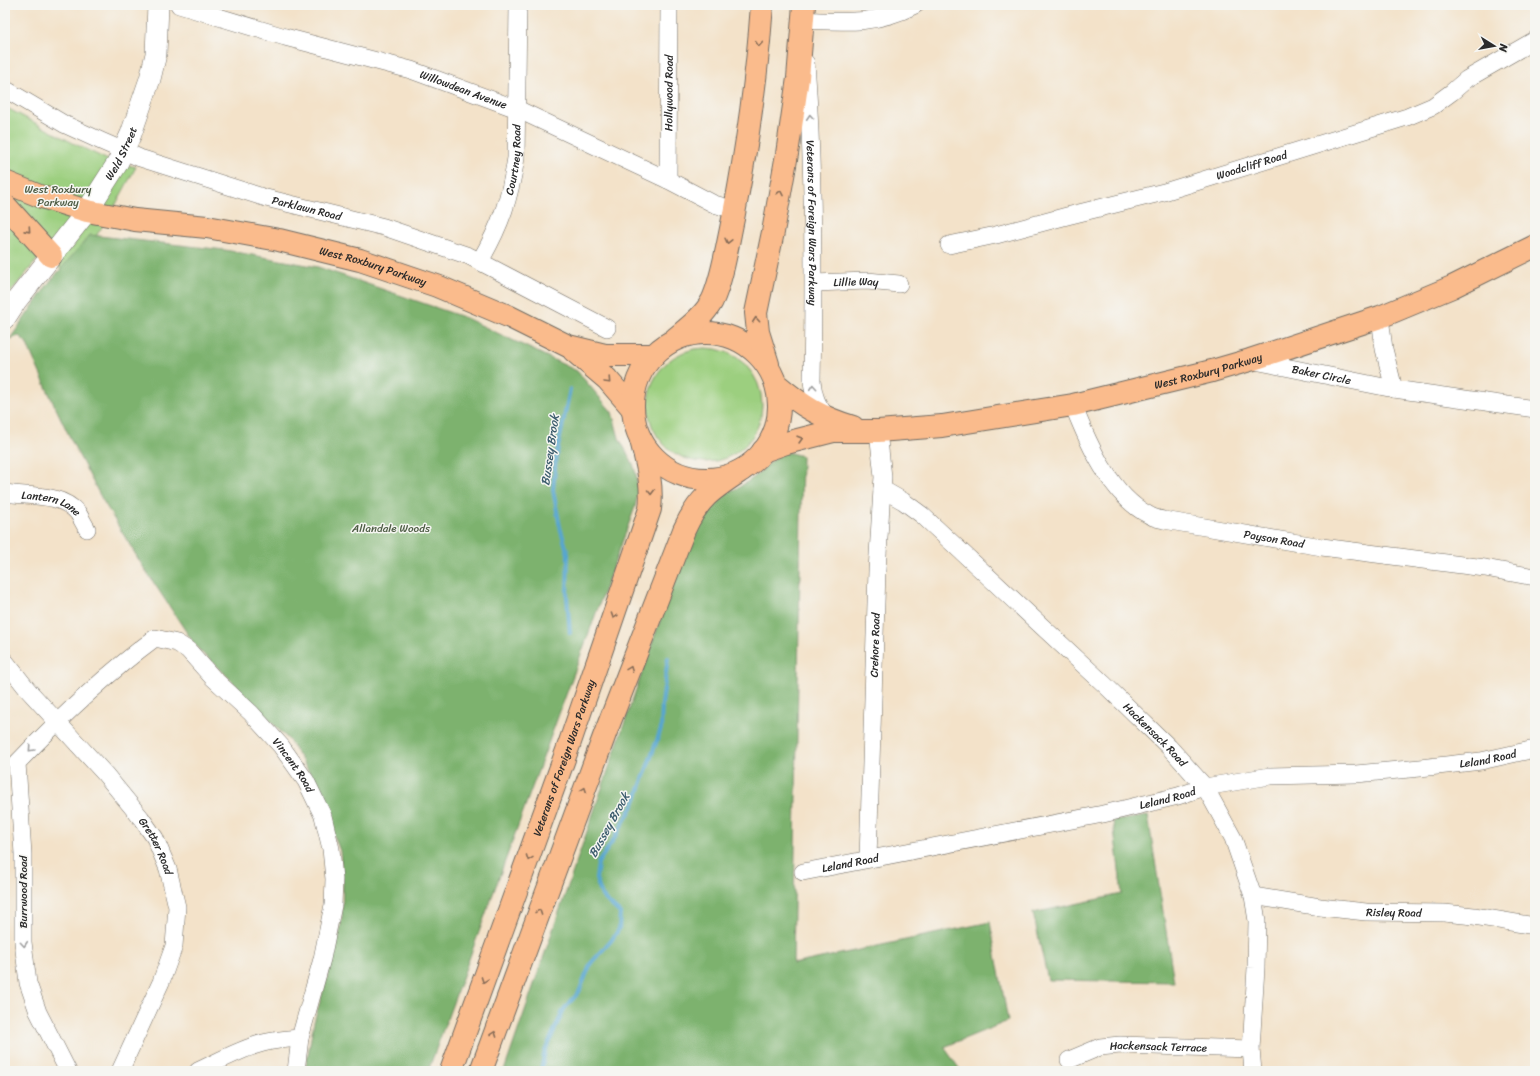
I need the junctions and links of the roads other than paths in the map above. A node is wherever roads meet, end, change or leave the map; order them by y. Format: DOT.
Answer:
graph roads {
  1 [pos="158,5"];
  2 [pos="179,5"];
  3 [pos="518,5"];
  4 [pos="669,5"];
  5 [pos="762,5"];
  6 [pos="915,5"];
  7 [pos="804,13"];
  8 [pos="1535,40"];
  9 [pos="5,89"];
  10 [pos="517,108"];
  11 [pos="123,151"];
  12 [pos="668,180"];
  13 [pos="5,182"];
  14 [pos="5,205"];
  15 [pos="735,210"];
  16 [pos="87,211"];
  17 [pos="949,245"];
  18 [pos="1535,246"];
  19 [pos="52,256"];
  20 [pos="480,261"];
  21 [pos="814,283"];
  22 [pos="899,284"];
  23 [pos="5,316"];
  24 [pos="1380,317"];
  25 [pos="607,328"];
  26 [pos="673,341"];
  27 [pos="568,346"];
  28 [pos="654,355"];
  29 [pos="1250,360"];
  30 [pos="773,378"];
  31 [pos="1394,389"];
  32 [pos="1073,405"];
  33 [pos="633,409"];
  34 [pos="1535,409"];
  35 [pos="831,421"];
  36 [pos="871,431"];
  37 [pos="642,440"];
  38 [pos="763,451"];
  39 [pos="742,470"];
  40 [pos="882,489"];
  41 [pos="5,493"];
  42 [pos="87,529"];
  43 [pos="1535,577"];
  44 [pos="5,661"];
  45 [pos="57,721"];
  46 [pos="1535,749"];
  47 [pos="1205,787"];
  48 [pos="868,859"];
  49 [pos="803,872"];
  50 [pos="1253,896"];
  51 [pos="1535,926"];
  52 [pos="300,1038"];
  53 [pos="1251,1049"];
  54 [pos="1069,1060"];
  55 [pos="68,1071"];
  56 [pos="120,1071"];
  57 [pos="198,1071"];
  58 [pos="296,1071"];
  59 [pos="451,1071"];
  60 [pos="481,1071"];
  61 [pos="1253,1071"];
  1 -- 11 [label="street, Weld Street"];
  2 -- 10 [label="street, Willowdean Avenue"];
  3 -- 10 [label="street, Courtney Road"];
  4 -- 12 [label="street, Hollywood Road"];
  5 -- 15 [label="main road, one-way"];
  6 -- 7 [label="street"];
  21 -- 7 [label="street, Veterans of Foreign Wars Parkway, one-way"];
  30 -- 7 [label="main road, Veterans of Foreign Wars Parkway, one-way"];
  8 -- 17 [label="street, Woodcliff Road"];
  9 -- 11 [label="street, Parklawn Road"];
  10 -- 12 [label="street, Willowdean Avenue"];
  10 -- 20 [label="street, Courtney Road"];
  11 -- 16 [label="street, Weld Street"];
  11 -- 20 [label="street, Parklawn Road"];
  12 -- 15 [label="street, Willowdean Avenue"];
  13 -- 16 [label="main road, West Roxbury Parkway"];
  14 -- 19 [label="main road, one-way"];
  15 -- 26 [label="main road, one-way"];
  16 -- 19 [label="street, Weld Street"];
  16 -- 27 [label="main road, West Roxbury Parkway"];
  18 -- 24 [label="main road, West Roxbury Parkway"];
  19 -- 23 [label="street, Weld Street"];
  20 -- 25 [label="street, Parklawn Road"];
  21 -- 22 [label="street, Lillie Way"];
  35 -- 21 [label="street, Veterans of Foreign Wars Parkway, one-way"];
  24 -- 29 [label="main road, West Roxbury Parkway"];
  24 -- 31 [label="street"];
  26 -- 28 [label="main road"];
  26 -- 30 [label="main road"];
  27 -- 28 [label="main road, West Roxbury Parkway"];
  27 -- 33 [label="main road, West Roxbury Parkway, one-way"];
  28 -- 33 [label="main road"];
  29 -- 31 [label="street, Baker Circle"];
  29 -- 32 [label="main road, West Roxbury Parkway"];
  30 -- 35 [label="main road, West Roxbury Parkway"];
  30 -- 38 [label="main road, Veterans of Foreign Wars Parkway"];
  31 -- 34 [label="street, Baker Circle"];
  32 -- 36 [label="main road, West Roxbury Parkway"];
  32 -- 43 [label="street, Payson Road"];
  33 -- 37 [label="main road"];
  35 -- 36 [label="main road, West Roxbury Parkway"];
  38 -- 36 [label="main road, West Roxbury Parkway, one-way"];
  36 -- 40 [label="street, Crehore Road"];
  37 -- 39 [label="main road"];
  37 -- 59 [label="main road, Veterans of Foreign Wars Parkway, one-way"];
  38 -- 39 [label="main road, Veterans of Foreign Wars Parkway"];
  60 -- 39 [label="main road, one-way"];
  40 -- 47 [label="street, Hackensack Road"];
  40 -- 48 [label="street, Crehore Road"];
  41 -- 42 [label="street, Lantern Lane"];
  44 -- 45 [label="street, Gretter Road"];
  45 -- 52 [label="street, Vincent Road"];
  45 -- 55 [label="street, Burrwood Road, one-way"];
  45 -- 56 [label="street, Gretter Road"];
  46 -- 47 [label="street, Leland Road"];
  47 -- 48 [label="street, Leland Road"];
  47 -- 50 [label="street, Hackensack Road"];
  48 -- 49 [label="street, Leland Road"];
  50 -- 51 [label="street, Risley Road"];
  50 -- 53 [label="street, Hackensack Road"];
  52 -- 57 [label="street"];
  52 -- 58 [label="street, Vincent Road"];
  53 -- 54 [label="street, Hackensack Terrace"];
  53 -- 61 [label="street, Hackensack Road"];
}
